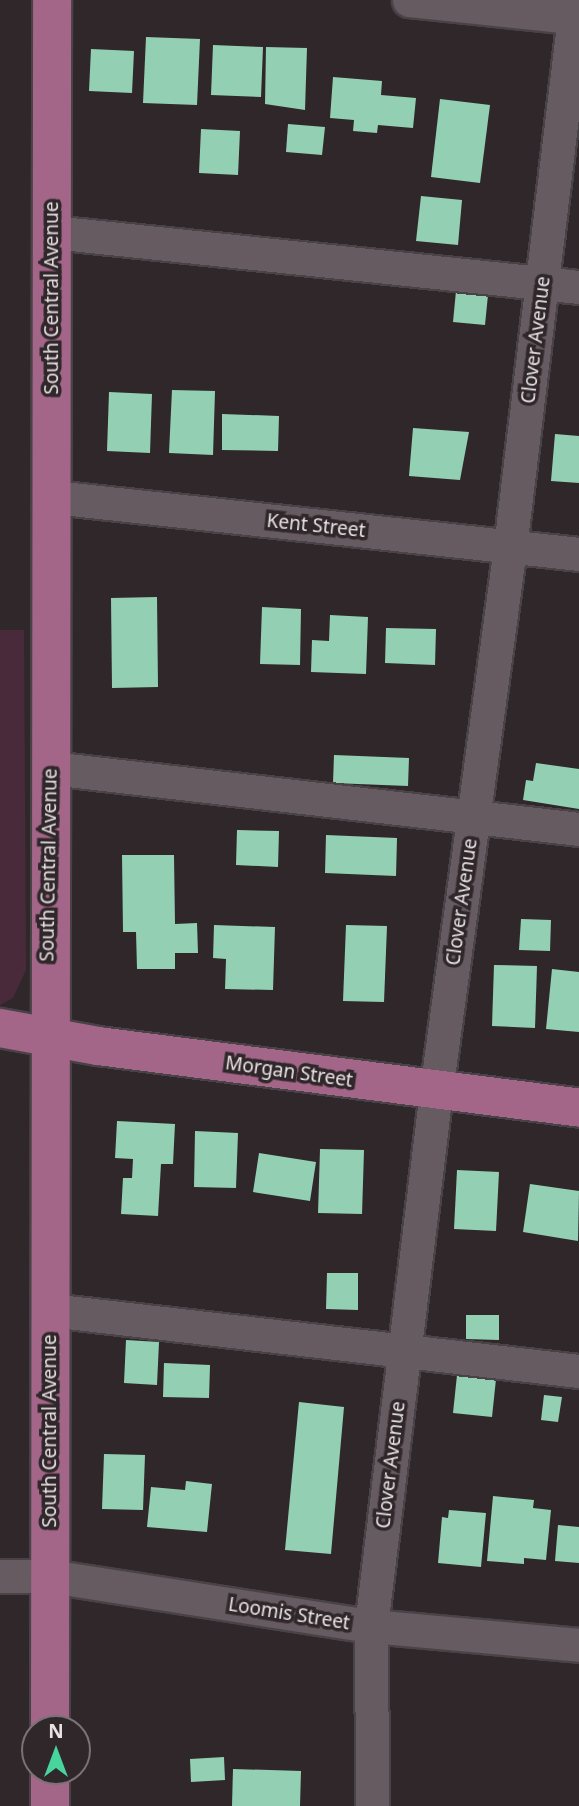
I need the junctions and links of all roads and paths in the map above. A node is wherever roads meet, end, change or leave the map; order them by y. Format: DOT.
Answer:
graph roads {
  1 [pos="52,0"];
  2 [pos="409,0"];
  3 [pos="576,12"];
  4 [pos="52,232"];
  5 [pos="542,283"];
  6 [pos="579,287"];
  7 [pos="53,497"];
  8 [pos="510,547"];
  9 [pos="579,554"];
  10 [pos="51,768"];
  11 [pos="473,818"];
  12 [pos="579,829"];
  13 [pos="0,1028"];
  14 [pos="48,1036"];
  15 [pos="436,1091"];
  16 [pos="579,1108"];
  17 [pos="50,1310"];
  18 [pos="404,1351"];
  19 [pos="579,1371"];
  20 [pos="0,1576"];
  21 [pos="50,1576"];
  22 [pos="371,1626"];
  23 [pos="579,1645"];
  24 [pos="50,1715"];
  25 [pos="50,1785"];
  26 [pos="50,1806"];
  27 [pos="372,1806"];
  1 -- 4 [label="main road, South Central Avenue"];
  2 -- 3 [label="street"];
  3 -- 5 [label="street, Clover Avenue"];
  4 -- 5 [label="street"];
  4 -- 7 [label="main road, South Central Avenue"];
  5 -- 6 [label="street"];
  5 -- 8 [label="street, Clover Avenue"];
  7 -- 8 [label="street, Kent Street"];
  7 -- 10 [label="main road, South Central Avenue"];
  8 -- 9 [label="street, Kent Street"];
  8 -- 11 [label="street, Clover Avenue"];
  10 -- 11 [label="street"];
  10 -- 14 [label="main road, South Central Avenue"];
  11 -- 12 [label="street"];
  11 -- 15 [label="street, Clover Avenue"];
  13 -- 14 [label="main road, Morgan Street"];
  14 -- 15 [label="main road, Morgan Street"];
  14 -- 17 [label="main road, South Central Avenue"];
  15 -- 16 [label="main road, Morgan Street"];
  15 -- 18 [label="street, Clover Avenue"];
  17 -- 18 [label="street"];
  17 -- 21 [label="main road, South Central Avenue"];
  18 -- 19 [label="street"];
  18 -- 22 [label="street, Clover Avenue"];
  20 -- 21 [label="street, Loomis Street"];
  21 -- 22 [label="street, Loomis Street"];
  21 -- 24 [label="main road, South Central Avenue"];
  22 -- 23 [label="street, Loomis Street"];
  22 -- 27 [label="street, Clover Avenue"];
  25 -- 26 [label="main road"];
}
